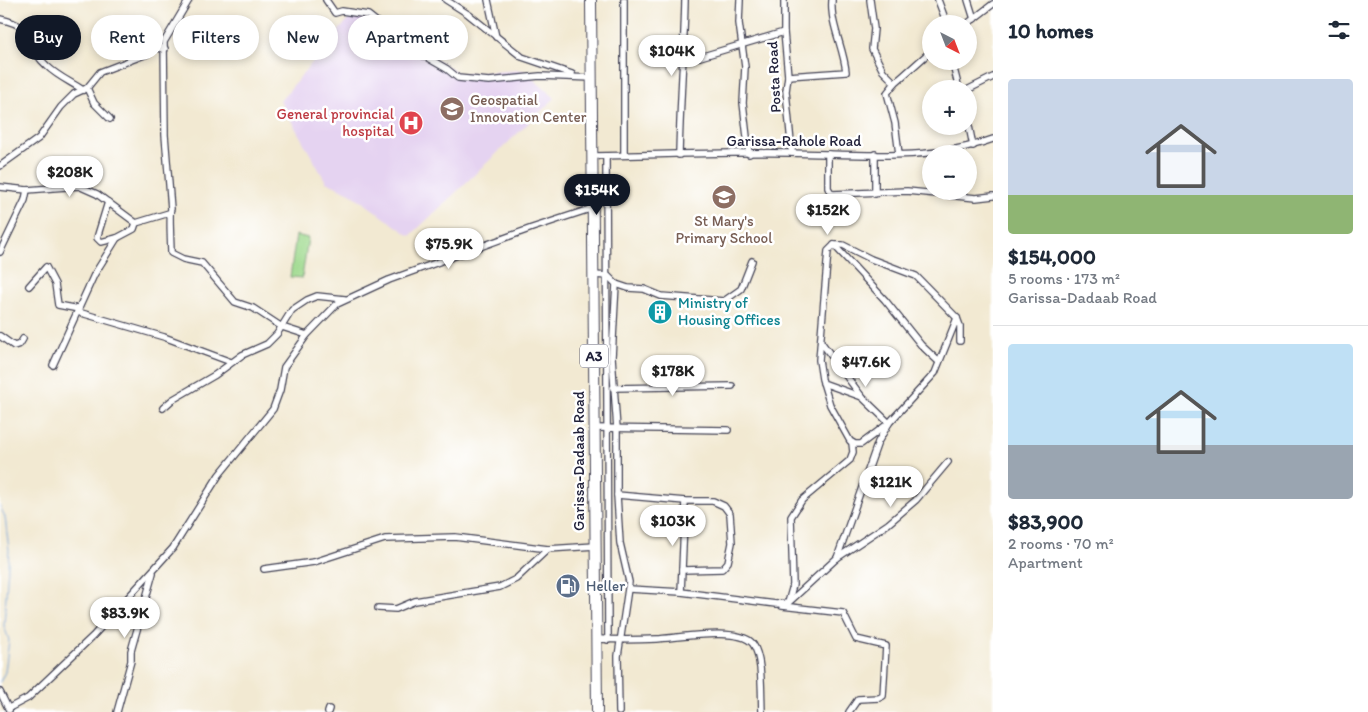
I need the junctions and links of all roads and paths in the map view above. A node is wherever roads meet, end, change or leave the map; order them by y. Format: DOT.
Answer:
graph roads {
  1 [pos="189,0"];
  2 [pos="326,0"];
  3 [pos="446,0"];
  4 [pos="488,0"];
  5 [pos="591,0"];
  6 [pos="624,0"];
  7 [pos="684,0"];
  8 [pos="740,0"];
  9 [pos="784,0"];
  10 [pos="832,0"];
  11 [pos="870,0"];
  12 [pos="938,0"];
  13 [pos="968,0"];
  14 [pos="993,4"];
  15 [pos="944,15"];
  16 [pos="973,15"];
  17 [pos="978,16"];
  18 [pos="0,19"];
  19 [pos="784,32"];
  20 [pos="496,37"];
  21 [pos="742,44"];
  22 [pos="165,49"];
  23 [pos="684,58"];
  24 [pos="922,59"];
  25 [pos="577,76"];
  26 [pos="788,76"];
  27 [pos="593,78"];
  28 [pos="993,78"];
  29 [pos="895,83"];
  30 [pos="977,85"];
  31 [pos="85,89"];
  32 [pos="110,119"];
  33 [pos="993,139"];
  34 [pos="976,145"];
  35 [pos="792,153"];
  36 [pos="922,153"];
  37 [pos="624,154"];
  38 [pos="749,154"];
  39 [pos="828,154"];
  40 [pos="875,154"];
  41 [pos="899,154"];
  42 [pos="679,155"];
  43 [pos="594,156"];
  44 [pos="606,156"];
  45 [pos="0,166"];
  46 [pos="0,188"];
  47 [pos="28,190"];
  48 [pos="875,194"];
  49 [pos="993,196"];
  50 [pos="108,202"];
  51 [pos="593,208"];
  52 [pos="169,213"];
  53 [pos="136,223"];
  54 [pos="117,238"];
  55 [pos="834,245"];
  56 [pos="0,252"];
  57 [pos="752,261"];
  58 [pos="594,275"];
  59 [pos="608,276"];
  60 [pos="616,284"];
  61 [pos="29,286"];
  62 [pos="345,299"];
  63 [pos="78,310"];
  64 [pos="957,318"];
  65 [pos="282,327"];
  66 [pos="306,335"];
  67 [pos="0,336"];
  68 [pos="24,339"];
  69 [pos="960,341"];
  70 [pos="821,342"];
  71 [pos="231,362"];
  72 [pos="939,362"];
  73 [pos="53,365"];
  74 [pos="823,383"];
  75 [pos="732,386"];
  76 [pos="613,388"];
  77 [pos="862,397"];
  78 [pos="163,408"];
  79 [pos="889,423"];
  80 [pos="594,428"];
  81 [pos="606,428"];
  82 [pos="617,429"];
  83 [pos="728,430"];
  84 [pos="852,443"];
  85 [pos="948,462"];
  86 [pos="617,495"];
  87 [pos="685,502"];
  88 [pos="595,546"];
  89 [pos="548,548"];
  90 [pos="837,558"];
  91 [pos="264,569"];
  92 [pos="682,570"];
  93 [pos="154,571"];
  94 [pos="629,589"];
  95 [pos="682,592"];
  96 [pos="788,603"];
  97 [pos="776,604"];
  98 [pos="378,608"];
  99 [pos="596,639"];
  100 [pos="608,640"];
  101 [pos="621,640"];
  102 [pos="0,692"];
  103 [pos="9,710"];
  104 [pos="117,712"];
  105 [pos="597,712"];
  106 [pos="619,712"];
  107 [pos="762,712"];
  108 [pos="849,712"];
  1 -- 22 [label="street"];
  2 -- 25 [label="street"];
  3 -- 20 [label="street"];
  4 -- 20 [label="street"];
  5 -- 27 [label="highway, Garissa-Dadaab Road / A3"];
  6 -- 37 [label="street"];
  7 -- 23 [label="street"];
  8 -- 21 [label="street"];
  9 -- 19 [label="street, Posta Road"];
  10 -- 26 [label="street"];
  11 -- 29 [label="street"];
  12 -- 15 [label="street"];
  13 -- 16 [label="street"];
  14 -- 17 [label="street"];
  18 -- 31 [label="street"];
  19 -- 21 [label="street"];
  19 -- 26 [label="street, Posta Road"];
  20 -- 25 [label="street"];
  21 -- 23 [label="street"];
  21 -- 38 [label="street"];
  22 -- 31 [label="street"];
  22 -- 52 [label="street"];
  23 -- 42 [label="street"];
  24 -- 29 [label="street"];
  25 -- 27 [label="street"];
  26 -- 35 [label="street, Posta Road"];
  27 -- 43 [label="highway, Garissa-Dadaab Road / A3"];
  28 -- 30 [label="street"];
  29 -- 41 [label="street"];
  31 -- 32 [label="street"];
  31 -- 45 [label="street"];
  33 -- 34 [label="street, Garissa-Rahole Road"];
  35 -- 38 [label="street, Garissa-Rahole Road"];
  35 -- 39 [label="street, Garissa-Rahole Road"];
  36 -- 41 [label="street, Garissa-Rahole Road"];
  37 -- 42 [label="street, Garissa-Rahole Road"];
  37 -- 44 [label="street, Garissa-Rahole Road"];
  38 -- 42 [label="street, Garissa-Rahole Road"];
  39 -- 40 [label="street, Garissa-Rahole Road"];
  39 -- 48 [label="street"];
  40 -- 41 [label="street, Garissa-Rahole Road"];
  40 -- 48 [label="street"];
  43 -- 44 [label="street, Garissa-Rahole Road"];
  43 -- 51 [label="highway, Garissa-Dadaab Road / A3"];
  44 -- 59 [label="street"];
  46 -- 47 [label="street"];
  47 -- 50 [label="street"];
  47 -- 56 [label="street"];
  48 -- 49 [label="street"];
  50 -- 53 [label="street"];
  50 -- 54 [label="street"];
  51 -- 58 [label="highway, Garissa-Dadaab Road / A3"];
  51 -- 62 [label="street"];
  52 -- 53 [label="street"];
  52 -- 65 [label="street"];
  53 -- 54 [label="street"];
  54 -- 63 [label="street"];
  55 -- 64 [label="street"];
  55 -- 70 [label="street"];
  55 -- 72 [label="street"];
  57 -- 60 [label="street"];
  58 -- 59 [label="street"];
  58 -- 80 [label="highway, Garissa-Dadaab Road / A3"];
  59 -- 60 [label="street"];
  59 -- 81 [label="street"];
  60 -- 76 [label="street"];
  61 -- 63 [label="street"];
  62 -- 65 [label="street"];
  62 -- 66 [label="street"];
  63 -- 71 [label="street"];
  63 -- 73 [label="street"];
  64 -- 69 [label="street"];
  64 -- 72 [label="street"];
  65 -- 66 [label="street"];
  65 -- 71 [label="street"];
  66 -- 93 [label="street"];
  67 -- 68 [label="street"];
  70 -- 74 [label="street"];
  70 -- 77 [label="street"];
  71 -- 78 [label="street"];
  72 -- 79 [label="street"];
  74 -- 77 [label="street"];
  74 -- 84 [label="street"];
  75 -- 76 [label="street"];
  76 -- 82 [label="street"];
  77 -- 79 [label="street"];
  79 -- 84 [label="street"];
  79 -- 90 [label="street"];
  80 -- 81 [label="street"];
  80 -- 88 [label="highway, Garissa-Dadaab Road / A3"];
  81 -- 82 [label="street"];
  81 -- 100 [label="street"];
  82 -- 83 [label="street"];
  82 -- 86 [label="street"];
  84 -- 96 [label="street"];
  85 -- 90 [label="street"];
  86 -- 87 [label="street"];
  86 -- 94 [label="street"];
  87 -- 92 [label="street"];
  87 -- 92 [label="street"];
  88 -- 89 [label="street"];
  88 -- 99 [label="highway, Garissa-Dadaab Road / A3"];
  89 -- 91 [label="street"];
  89 -- 98 [label="street"];
  90 -- 96 [label="street"];
  92 -- 95 [label="street"];
  93 -- 103 [label="street"];
  93 -- 104 [label="street"];
  94 -- 95 [label="street"];
  94 -- 101 [label="street"];
  95 -- 97 [label="street"];
  96 -- 97 [label="street"];
  97 -- 108 [label="street"];
  99 -- 100 [label="street"];
  99 -- 105 [label="highway, Garissa-Dadaab Road / A3"];
  100 -- 101 [label="street"];
  101 -- 106 [label="street"];
  101 -- 107 [label="street"];
  102 -- 103 [label="street"];
}
